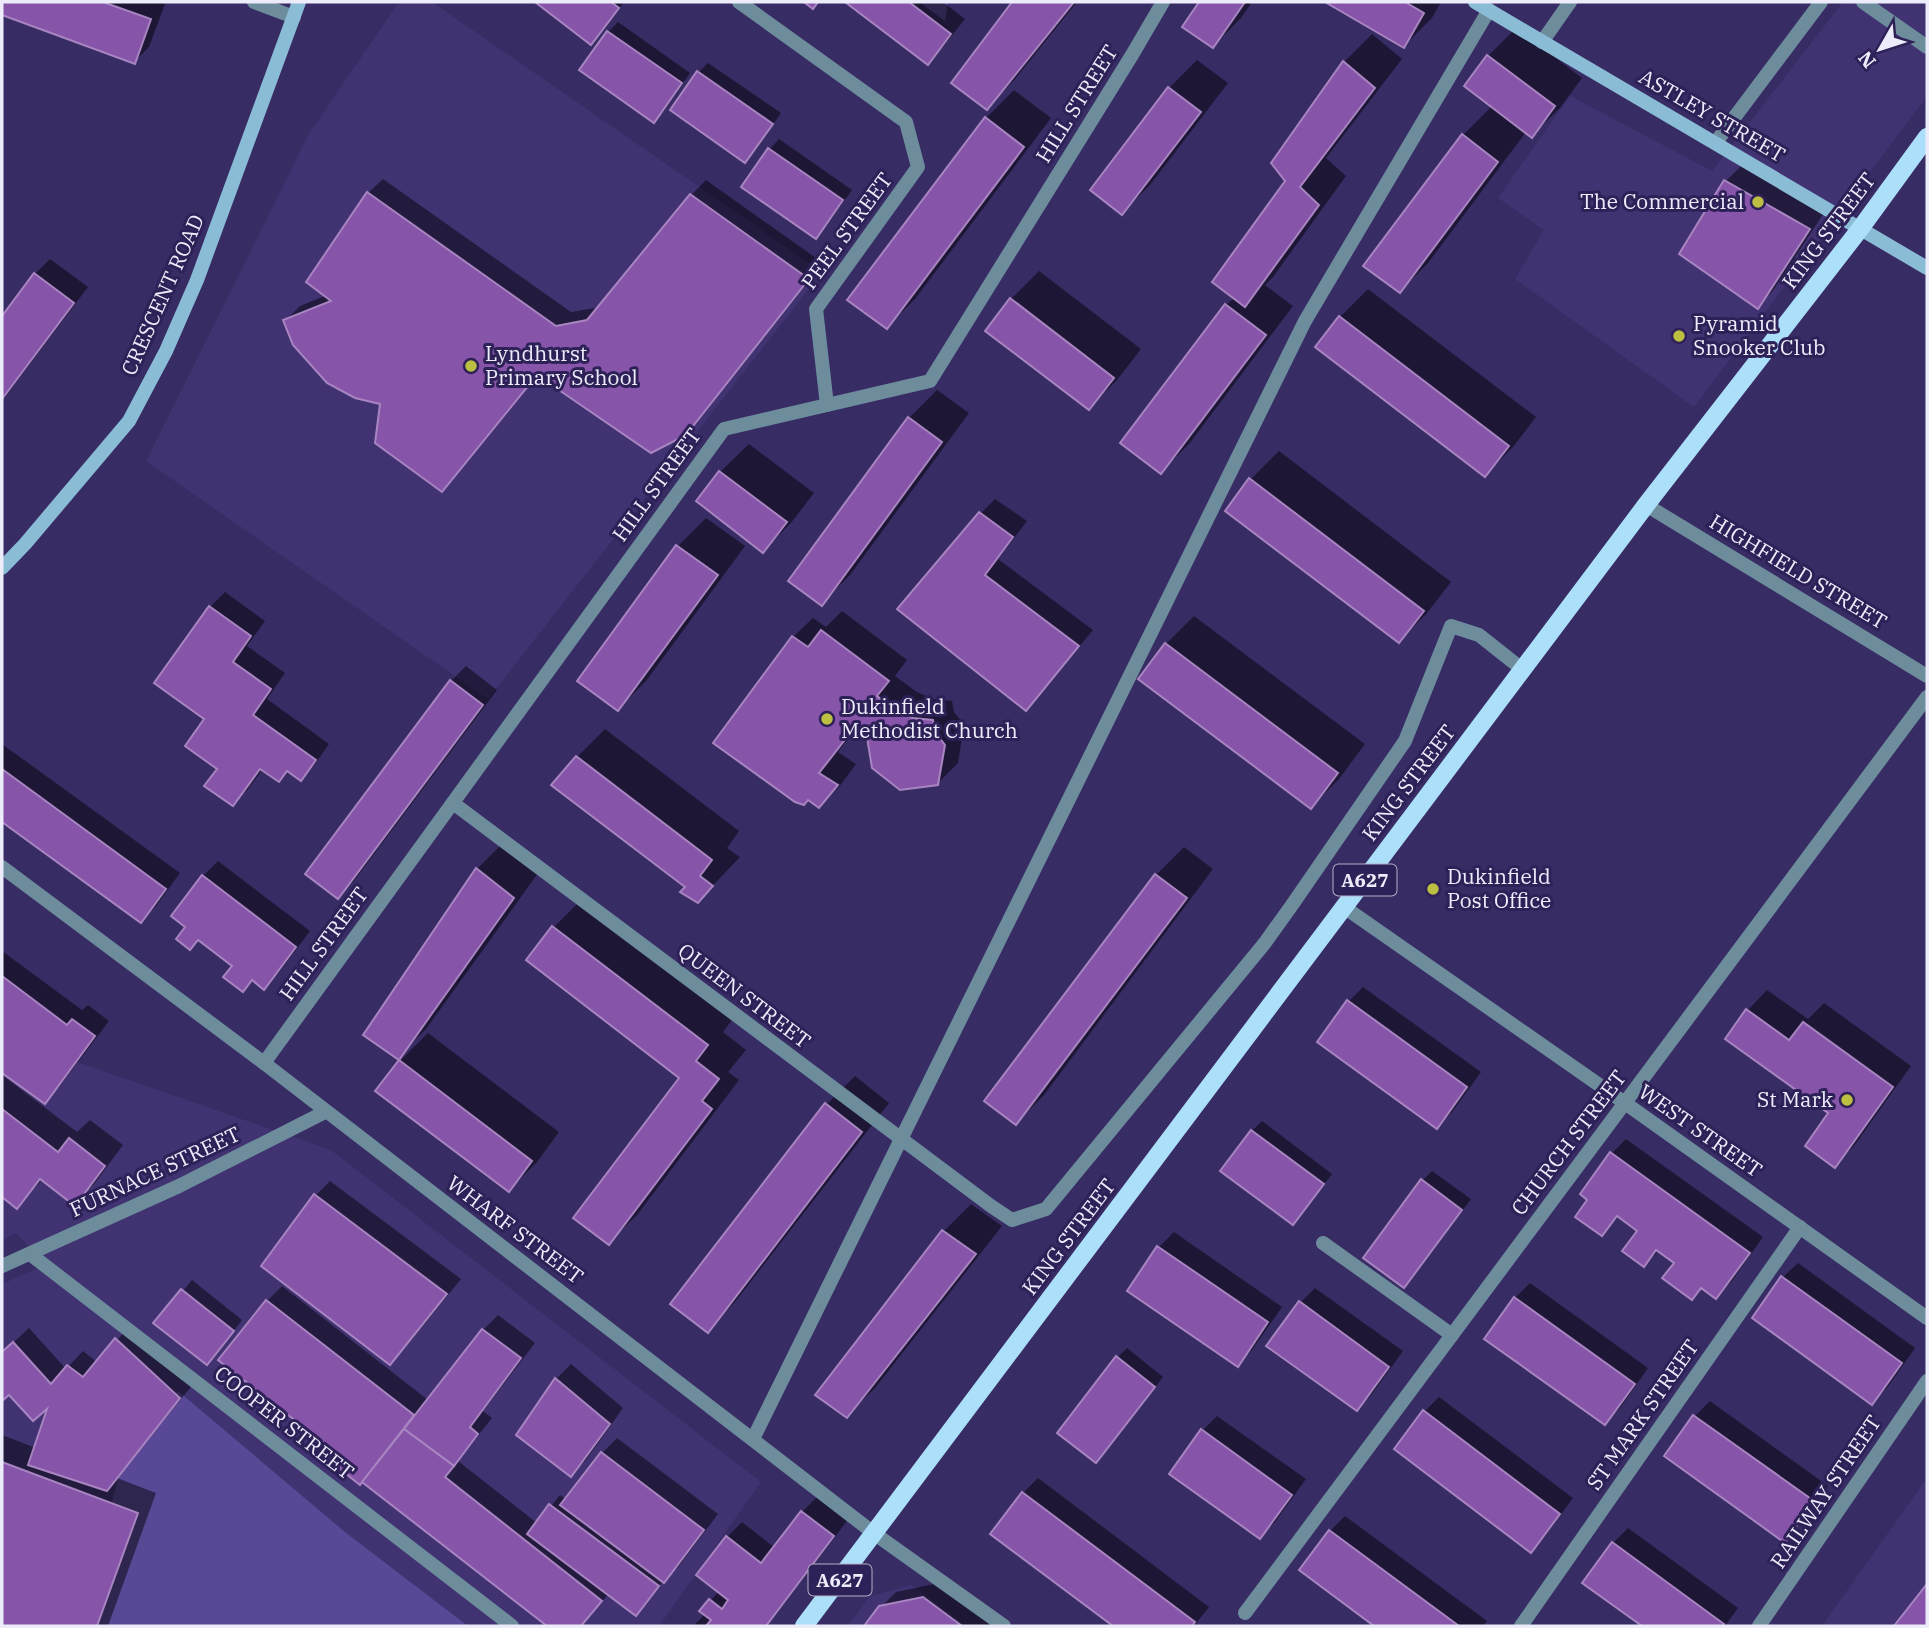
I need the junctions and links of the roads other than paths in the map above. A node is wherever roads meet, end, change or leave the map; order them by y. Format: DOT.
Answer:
graph roads {
  1 [pos="254,2"];
  2 [pos="299,2"];
  3 [pos="739,2"];
  4 [pos="1163,2"];
  5 [pos="1475,2"];
  6 [pos="1570,2"];
  7 [pos="1821,2"];
  8 [pos="1863,2"];
  9 [pos="1489,10"];
  10 [pos="294,17"];
  11 [pos="1542,42"];
  12 [pos="1927,47"];
  13 [pos="1927,137"];
  14 [pos="1716,142"];
  15 [pos="1860,229"];
  16 [pos="1927,268"];
  17 [pos="827,405"];
  18 [pos="1646,505"];
  19 [pos="2,568"];
  20 [pos="1522,669"];
  21 [pos="1927,676"];
  22 [pos="1927,697"];
  23 [pos="453,803"];
  24 [pos="2,867"];
  25 [pos="1344,907"];
  26 [pos="264,1063"];
  27 [pos="1625,1103"];
  28 [pos="325,1112"];
  29 [pos="901,1139"];
  30 [pos="1800,1227"];
  31 [pos="1323,1243"];
  32 [pos="30,1254"];
  33 [pos="2,1266"];
  34 [pos="1927,1318"];
  35 [pos="1452,1335"];
  36 [pos="1927,1381"];
  37 [pos="753,1439"];
  38 [pos="875,1534"];
  39 [pos="1245,1613"];
  40 [pos="512,1626"];
  41 [pos="804,1626"];
  42 [pos="1004,1626"];
  43 [pos="1521,1626"];
  44 [pos="1759,1626"];
  1 -- 10 [label="street"];
  2 -- 10 [label="main road, CRESCENT ROAD"];
  3 -- 17 [label="street, PEEL STREET"];
  4 -- 17 [label="street, HILL STREET"];
  5 -- 9 [label="main road, ASTLEY STREET"];
  6 -- 11 [label="street"];
  7 -- 14 [label="street"];
  8 -- 12 [label="street"];
  9 -- 11 [label="main road, ASTLEY STREET"];
  9 -- 29 [label="street"];
  10 -- 19 [label="main road, CRESCENT ROAD"];
  11 -- 14 [label="main road, ASTLEY STREET"];
  13 -- 15 [label="main road, KING STREET / A627"];
  14 -- 15 [label="main road, ASTLEY STREET"];
  15 -- 16 [label="main road, ASTLEY STREET"];
  15 -- 18 [label="main road, KING STREET / A627"];
  17 -- 23 [label="street, HILL STREET"];
  18 -- 20 [label="main road, KING STREET / A627"];
  18 -- 21 [label="street, HIGHFIELD STREET"];
  20 -- 25 [label="main road, KING STREET / A627"];
  20 -- 29 [label="street, QUEEN STREET"];
  22 -- 27 [label="street, CHURCH STREET"];
  23 -- 26 [label="street, HILL STREET"];
  23 -- 29 [label="street, QUEEN STREET"];
  24 -- 26 [label="street, WHARF STREET"];
  25 -- 27 [label="street, WEST STREET"];
  25 -- 38 [label="main road, KING STREET / A627"];
  26 -- 28 [label="street, WHARF STREET"];
  27 -- 30 [label="street, WEST STREET"];
  27 -- 35 [label="street, CHURCH STREET"];
  28 -- 32 [label="street, FURNACE STREET"];
  28 -- 37 [label="street, WHARF STREET"];
  29 -- 37 [label="street"];
  30 -- 34 [label="street, WEST STREET"];
  30 -- 43 [label="street, ST MARK STREET"];
  31 -- 35 [label="street"];
  32 -- 33 [label="street, FURNACE STREET"];
  32 -- 40 [label="street, COOPER STREET"];
  35 -- 39 [label="street, CHURCH STREET"];
  36 -- 44 [label="street, RAILWAY STREET"];
  37 -- 38 [label="street, WHARF STREET"];
  38 -- 41 [label="main road, KING STREET / A627"];
  38 -- 42 [label="street, WHARF STREET"];
}
